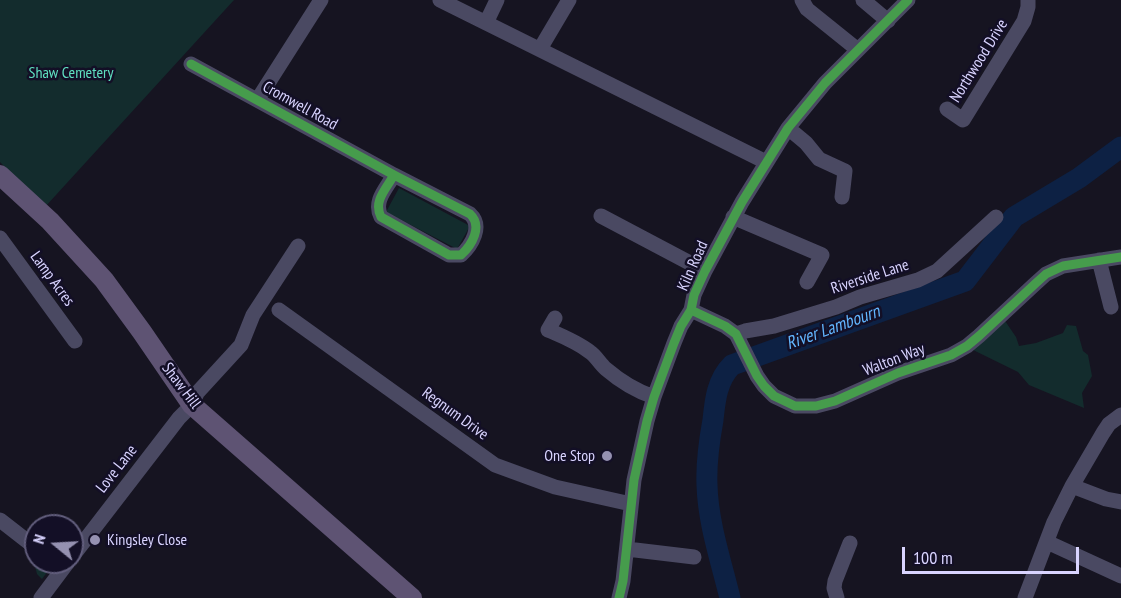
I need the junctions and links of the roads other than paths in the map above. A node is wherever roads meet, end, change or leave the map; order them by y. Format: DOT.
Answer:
graph roads {
  1 [pos="321,0"];
  2 [pos="440,0"];
  3 [pos="497,0"];
  4 [pos="568,0"];
  5 [pos="802,0"];
  6 [pos="863,0"];
  7 [pos="908,0"];
  8 [pos="1028,0"];
  9 [pos="888,21"];
  10 [pos="486,23"];
  11 [pos="540,49"];
  12 [pos="858,50"];
  13 [pos="191,64"];
  14 [pos="258,99"];
  15 [pos="947,109"];
  16 [pos="788,128"];
  17 [pos="766,162"];
  18 [pos="0,175"];
  19 [pos="394,175"];
  20 [pos="842,197"];
  21 [pos="601,216"];
  22 [pos="733,217"];
  23 [pos="996,217"];
  24 [pos="0,238"];
  25 [pos="298,246"];
  26 [pos="1121,257"];
  27 [pos="1100,260"];
  28 [pos="705,271"];
  29 [pos="807,282"];
  30 [pos="1111,307"];
  31 [pos="279,310"];
  32 [pos="691,310"];
  33 [pos="555,318"];
  34 [pos="738,338"];
  35 [pos="75,341"];
  36 [pos="654,397"];
  37 [pos="192,405"];
  38 [pos="1121,415"];
  39 [pos="1072,486"];
  40 [pos="1121,502"];
  41 [pos="631,504"];
  42 [pos="0,520"];
  43 [pos="84,537"];
  44 [pos="24,539"];
  45 [pos="1047,542"];
  46 [pos="850,543"];
  47 [pos="627,549"];
  48 [pos="694,558"];
  49 [pos="56,574"];
  50 [pos="1121,576"];
  51 [pos="41,598"];
  52 [pos="412,598"];
  53 [pos="619,598"];
  54 [pos="837,598"];
  55 [pos="1025,598"];
  1 -- 14 [label="street, Cromwell Road"];
  2 -- 10 [label="street"];
  3 -- 10 [label="street"];
  4 -- 11 [label="street"];
  5 -- 12 [label="street"];
  6 -- 9 [label="street"];
  7 -- 9 [label="street, Kiln Road"];
  8 -- 15 [label="street, Northwood Drive"];
  9 -- 12 [label="street, Kiln Road"];
  10 -- 11 [label="street"];
  11 -- 17 [label="street"];
  12 -- 16 [label="street, Kiln Road"];
  13 -- 14 [label="street, Cromwell Road"];
  14 -- 19 [label="street, Cromwell Road"];
  16 -- 17 [label="street, Kiln Road"];
  16 -- 20 [label="street"];
  17 -- 22 [label="street, Kiln Road"];
  18 -- 37 [label="main road, Shaw Hill"];
  19 -- 19 [label="street, Cromwell Road"];
  21 -- 28 [label="street"];
  22 -- 28 [label="street, Kiln Road"];
  22 -- 29 [label="street"];
  23 -- 34 [label="street, Riverside Lane"];
  24 -- 35 [label="street, Lamp Acres"];
  25 -- 37 [label="street, Love Lane"];
  26 -- 27 [label="street, Walton Way"];
  27 -- 30 [label="street"];
  27 -- 34 [label="street, Walton Way"];
  28 -- 32 [label="street, Kiln Road"];
  31 -- 41 [label="street, Regnum Drive"];
  32 -- 34 [label="street"];
  32 -- 36 [label="street, Kiln Road"];
  33 -- 36 [label="street"];
  36 -- 41 [label="street, Kiln Road"];
  37 -- 43 [label="street, Love Lane"];
  37 -- 52 [label="main road, Shaw Hill"];
  38 -- 39 [label="street"];
  39 -- 40 [label="street"];
  39 -- 45 [label="street"];
  41 -- 47 [label="street, Kiln Road"];
  42 -- 44 [label="street"];
  45 -- 50 [label="street"];
  45 -- 55 [label="street"];
  46 -- 54 [label="street"];
  47 -- 48 [label="street"];
  47 -- 53 [label="street, Kiln Road"];
  49 -- 51 [label="street, Love Lane"];
}
